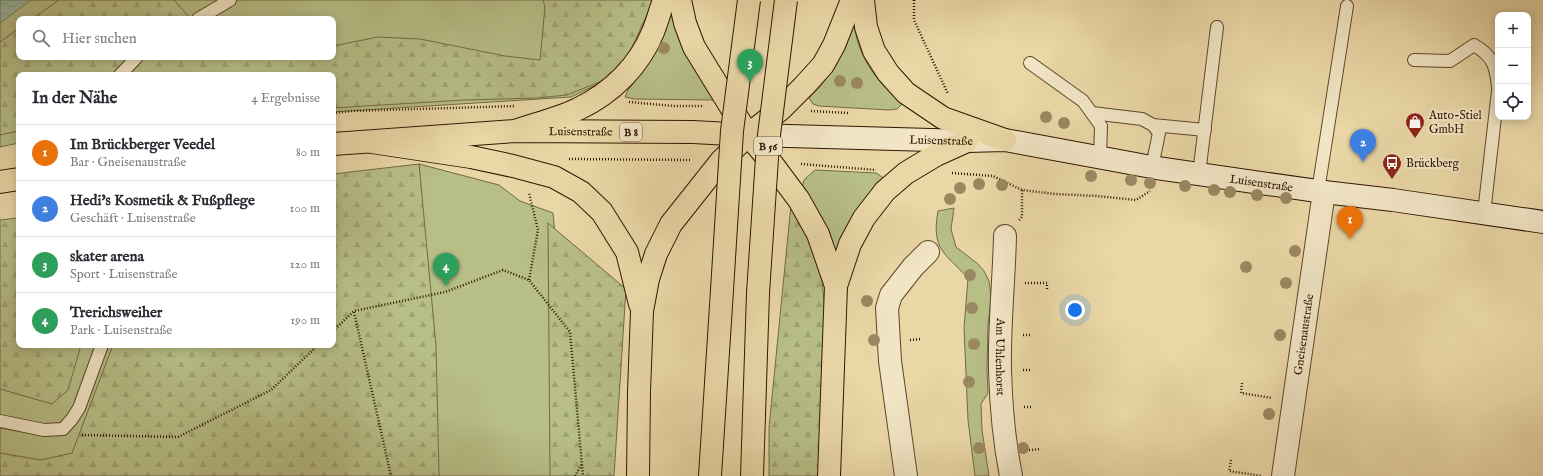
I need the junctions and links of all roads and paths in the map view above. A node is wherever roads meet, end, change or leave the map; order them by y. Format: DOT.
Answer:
graph roads {
  1 [pos="230,0"];
  2 [pos="664,0"];
  3 [pos="680,0"];
  4 [pos="749,0"];
  5 [pos="786,0"];
  6 [pos="852,0"];
  7 [pos="863,0"];
  8 [pos="914,0"];
  9 [pos="1346,6"];
  10 [pos="203,16"];
  11 [pos="1217,27"];
  12 [pos="134,60"];
  13 [pos="1414,60"];
  14 [pos="1030,63"];
  15 [pos="123,72"];
  16 [pos="1498,84"];
  17 [pos="1092,113"];
  18 [pos="1495,117"];
  19 [pos="943,118"];
  20 [pos="1153,125"];
  21 [pos="514,130"];
  22 [pos="1205,130"];
  23 [pos="748,135"];
  24 [pos="1005,140"];
  25 [pos="967,141"];
  26 [pos="372,142"];
  27 [pos="336,144"];
  28 [pos="1100,157"];
  29 [pos="562,159"];
  30 [pos="721,161"];
  31 [pos="770,161"];
  32 [pos="1152,167"];
  33 [pos="906,173"];
  34 [pos="944,173"];
  35 [pos="1199,174"];
  36 [pos="16,179"];
  37 [pos="0,182"];
  38 [pos="528,186"];
  39 [pos="1022,190"];
  40 [pos="1150,191"];
  41 [pos="1321,191"];
  42 [pos="1484,213"];
  43 [pos="1543,222"];
  44 [pos="1005,236"];
  45 [pos="928,252"];
  46 [pos="529,280"];
  47 [pos="1004,282"];
  48 [pos="836,286"];
  49 [pos="1047,291"];
  50 [pos="354,311"];
  51 [pos="642,311"];
  52 [pos="336,328"];
  53 [pos="101,348"];
  54 [pos="315,348"];
  55 [pos="1242,383"];
  56 [pos="1294,401"];
  57 [pos="0,421"];
  58 [pos="62,429"];
  59 [pos="1231,460"];
  60 [pos="582,463"];
  61 [pos="391,476"];
  62 [pos="576,476"];
  63 [pos="583,476"];
  64 [pos="638,476"];
  65 [pos="710,476"];
  66 [pos="752,476"];
  67 [pos="829,476"];
  68 [pos="906,476"];
  69 [pos="1011,476"];
  70 [pos="1263,476"];
  71 [pos="1283,476"];
  1 -- 10 [label="lane"];
  2 -- 21 [label="main road"];
  3 -- 23 [label="main road"];
  4 -- 65 [label="main road, bridge"];
  5 -- 66 [label="main road, B 56, bridge"];
  6 -- 23 [label="main road"];
  7 -- 19 [label="main road"];
  8 -- 19 [label="path"];
  9 -- 41 [label="lane"];
  11 -- 22 [label="lane"];
  12 -- 15 [label="lane"];
  13 -- 16 [label="lane"];
  14 -- 17 [label="lane"];
  17 -- 20 [label="lane"];
  17 -- 28 [label="lane"];
  18 -- 42 [label="lane"];
  19 -- 24 [label="main road"];
  20 -- 22 [label="lane"];
  20 -- 32 [label="lane"];
  21 -- 23 [label="main road, Luisenstraße / B 8"];
  21 -- 26 [label="main road, Luisenstraße / B 8"];
  22 -- 35 [label="lane"];
  23 -- 25 [label="main road, Luisenstraße"];
  23 -- 30 [label="main road"];
  23 -- 31 [label="main road"];
  24 -- 25 [label="main road, Luisenstraße"];
  24 -- 28 [label="main road, Luisenstraße"];
  25 -- 33 [label="main road"];
  26 -- 27 [label="main road, Luisenstraße / B 8"];
  26 -- 51 [label="main road"];
  28 -- 32 [label="main road, Luisenstraße"];
  29 -- 30 [label="path"];
  30 -- 51 [label="main road"];
  31 -- 33 [label="path"];
  31 -- 48 [label="main road"];
  32 -- 35 [label="main road, Luisenstraße"];
  33 -- 48 [label="main road"];
  34 -- 39 [label="path"];
  35 -- 41 [label="main road, Luisenstraße"];
  36 -- 37 [label="main road"];
  38 -- 46 [label="path"];
  39 -- 40 [label="path"];
  39 -- 44 [label="path"];
  41 -- 42 [label="main road, Luisenstraße"];
  41 -- 56 [label="main road, Gneisenaustraße"];
  42 -- 43 [label="main road, Luisenstraße"];
  44 -- 47 [label="main road, Am Uhlenhorst"];
  45 -- 68 [label="main road"];
  46 -- 50 [label="path"];
  46 -- 60 [label="path"];
  47 -- 49 [label="path"];
  47 -- 69 [label="main road, Am Uhlenhorst"];
  48 -- 67 [label="main road"];
  50 -- 52 [label="path"];
  50 -- 61 [label="path"];
  51 -- 64 [label="main road"];
  53 -- 58 [label="lane"];
  54 -- 58 [label="path"];
  55 -- 56 [label="path"];
  56 -- 71 [label="main road, Gneisenaustraße"];
  57 -- 58 [label="lane"];
  59 -- 70 [label="path"];
  60 -- 62 [label="path"];
  60 -- 63 [label="path"];
}
